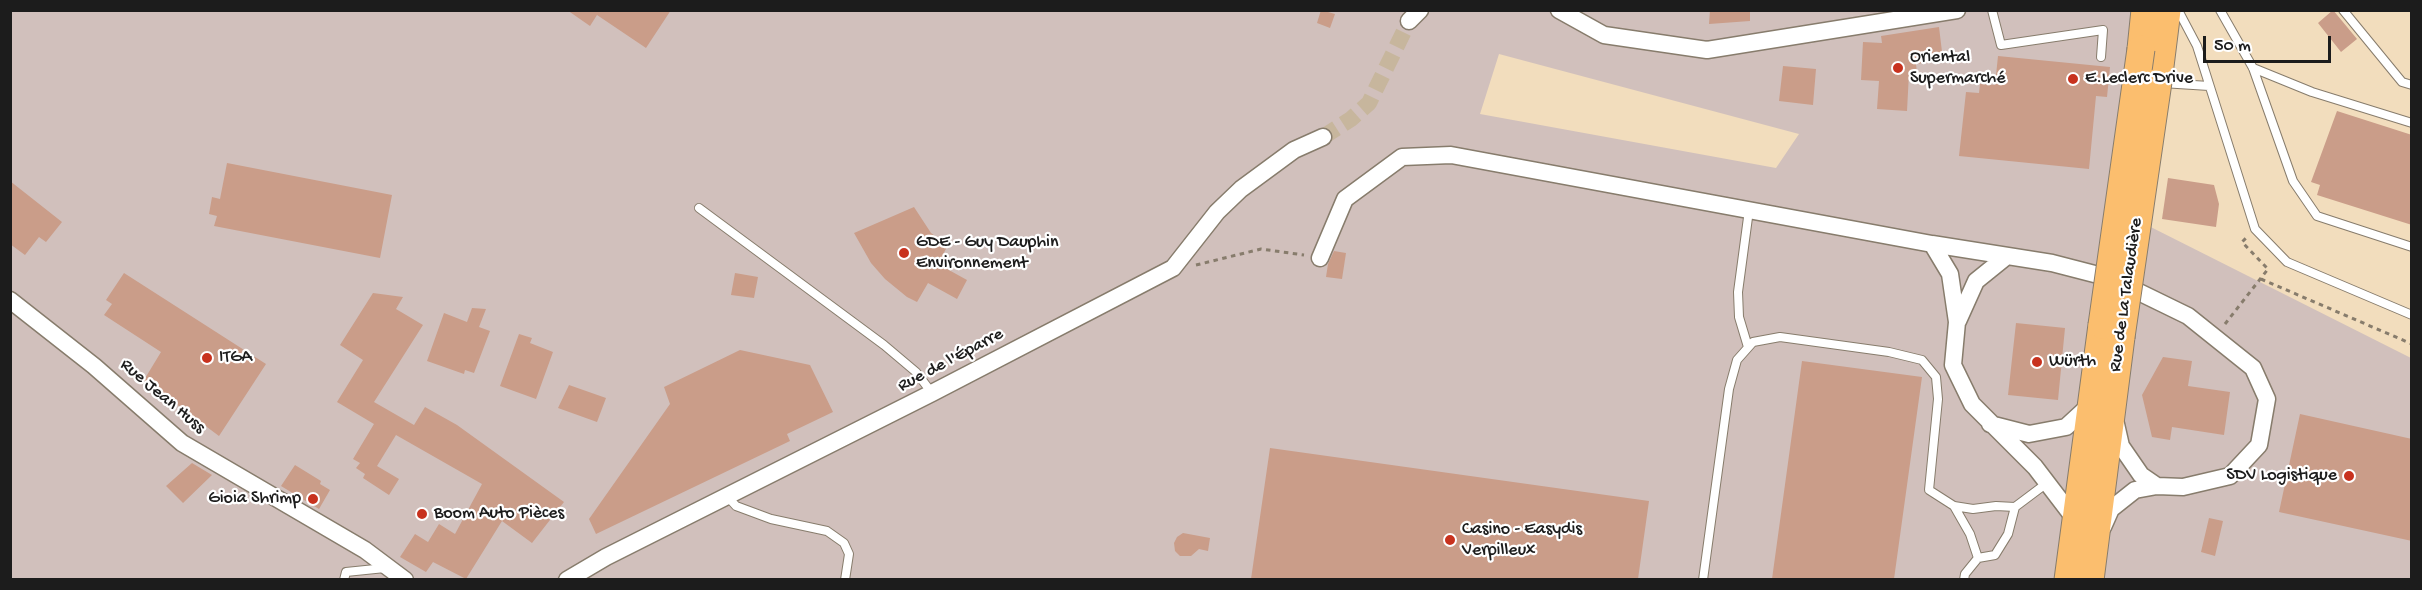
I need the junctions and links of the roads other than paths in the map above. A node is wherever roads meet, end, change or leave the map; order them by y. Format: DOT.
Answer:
graph roads {
  1 [pos="1957,10"];
  2 [pos="1992,10"];
  3 [pos="2145,10"];
  4 [pos="2167,10"];
  5 [pos="2178,10"];
  6 [pos="2220,10"];
  7 [pos="2343,10"];
  8 [pos="1560,11"];
  9 [pos="2102,57"];
  10 [pos="2253,68"];
  11 [pos="2158,82"];
  12 [pos="2412,85"];
  13 [pos="2209,86"];
  14 [pos="2412,123"];
  15 [pos="1323,137"];
  16 [pos="699,208"];
  17 [pos="1749,210"];
  18 [pos="1932,244"];
  19 [pos="2412,247"];
  20 [pos="2007,256"];
  21 [pos="1320,258"];
  22 [pos="10,300"];
  23 [pos="2412,315"];
  24 [pos="1957,322"];
  25 [pos="2112,331"];
  26 [pos="1748,347"];
  27 [pos="932,393"];
  28 [pos="2102,404"];
  29 [pos="1989,424"];
  30 [pos="2048,482"];
  31 [pos="2157,486"];
  32 [pos="727,496"];
  33 [pos="1954,506"];
  34 [pos="2015,507"];
  35 [pos="2076,522"];
  36 [pos="2094,548"];
  37 [pos="1978,558"];
  38 [pos="392,574"];
  39 [pos="344,579"];
  40 [pos="405,579"];
  41 [pos="567,579"];
  42 [pos="845,579"];
  43 [pos="1703,579"];
  44 [pos="1964,579"];
  45 [pos="2068,579"];
  46 [pos="2090,579"];
  1 -- 8 [label="street"];
  2 -- 9 [label="lane"];
  3 -- 25 [label="main road, Rue de La Talaudière, bridge"];
  4 -- 11 [label="main road, Rue de La Talaudière"];
  5 -- 13 [label="lane"];
  6 -- 10 [label="lane"];
  7 -- 12 [label="lane"];
  10 -- 14 [label="lane"];
  10 -- 19 [label="lane"];
  11 -- 13 [label="lane"];
  11 -- 25 [label="main road, Rue de La Talaudière, bridge"];
  13 -- 23 [label="lane"];
  15 -- 27 [label="street, Rue de l'Éparre"];
  16 -- 27 [label="lane"];
  17 -- 18 [label="street"];
  17 -- 21 [label="street"];
  17 -- 26 [label="lane"];
  18 -- 20 [label="street"];
  18 -- 24 [label="street"];
  20 -- 24 [label="street"];
  20 -- 31 [label="street"];
  22 -- 38 [label="street, Rue Jean Huss"];
  24 -- 29 [label="street"];
  25 -- 28 [label="main road, Rue de La Talaudière"];
  26 -- 33 [label="lane"];
  26 -- 43 [label="lane"];
  27 -- 32 [label="street, Rue de l'Éparre"];
  28 -- 29 [label="street"];
  28 -- 31 [label="street"];
  28 -- 35 [label="main road, Rue de La Talaudière"];
  28 -- 36 [label="main road, Rue de La Talaudière"];
  29 -- 30 [label="street"];
  30 -- 34 [label="lane"];
  30 -- 35 [label="street"];
  31 -- 36 [label="street"];
  32 -- 41 [label="street, Rue de l'Éparre"];
  32 -- 42 [label="lane"];
  33 -- 34 [label="lane"];
  33 -- 37 [label="lane"];
  34 -- 37 [label="lane"];
  35 -- 45 [label="main road, Rue de La Talaudière"];
  36 -- 46 [label="main road, Rue de La Talaudière"];
  37 -- 44 [label="lane"];
  38 -- 39 [label="lane"];
  38 -- 40 [label="street, Rue Jean Huss"];
}
